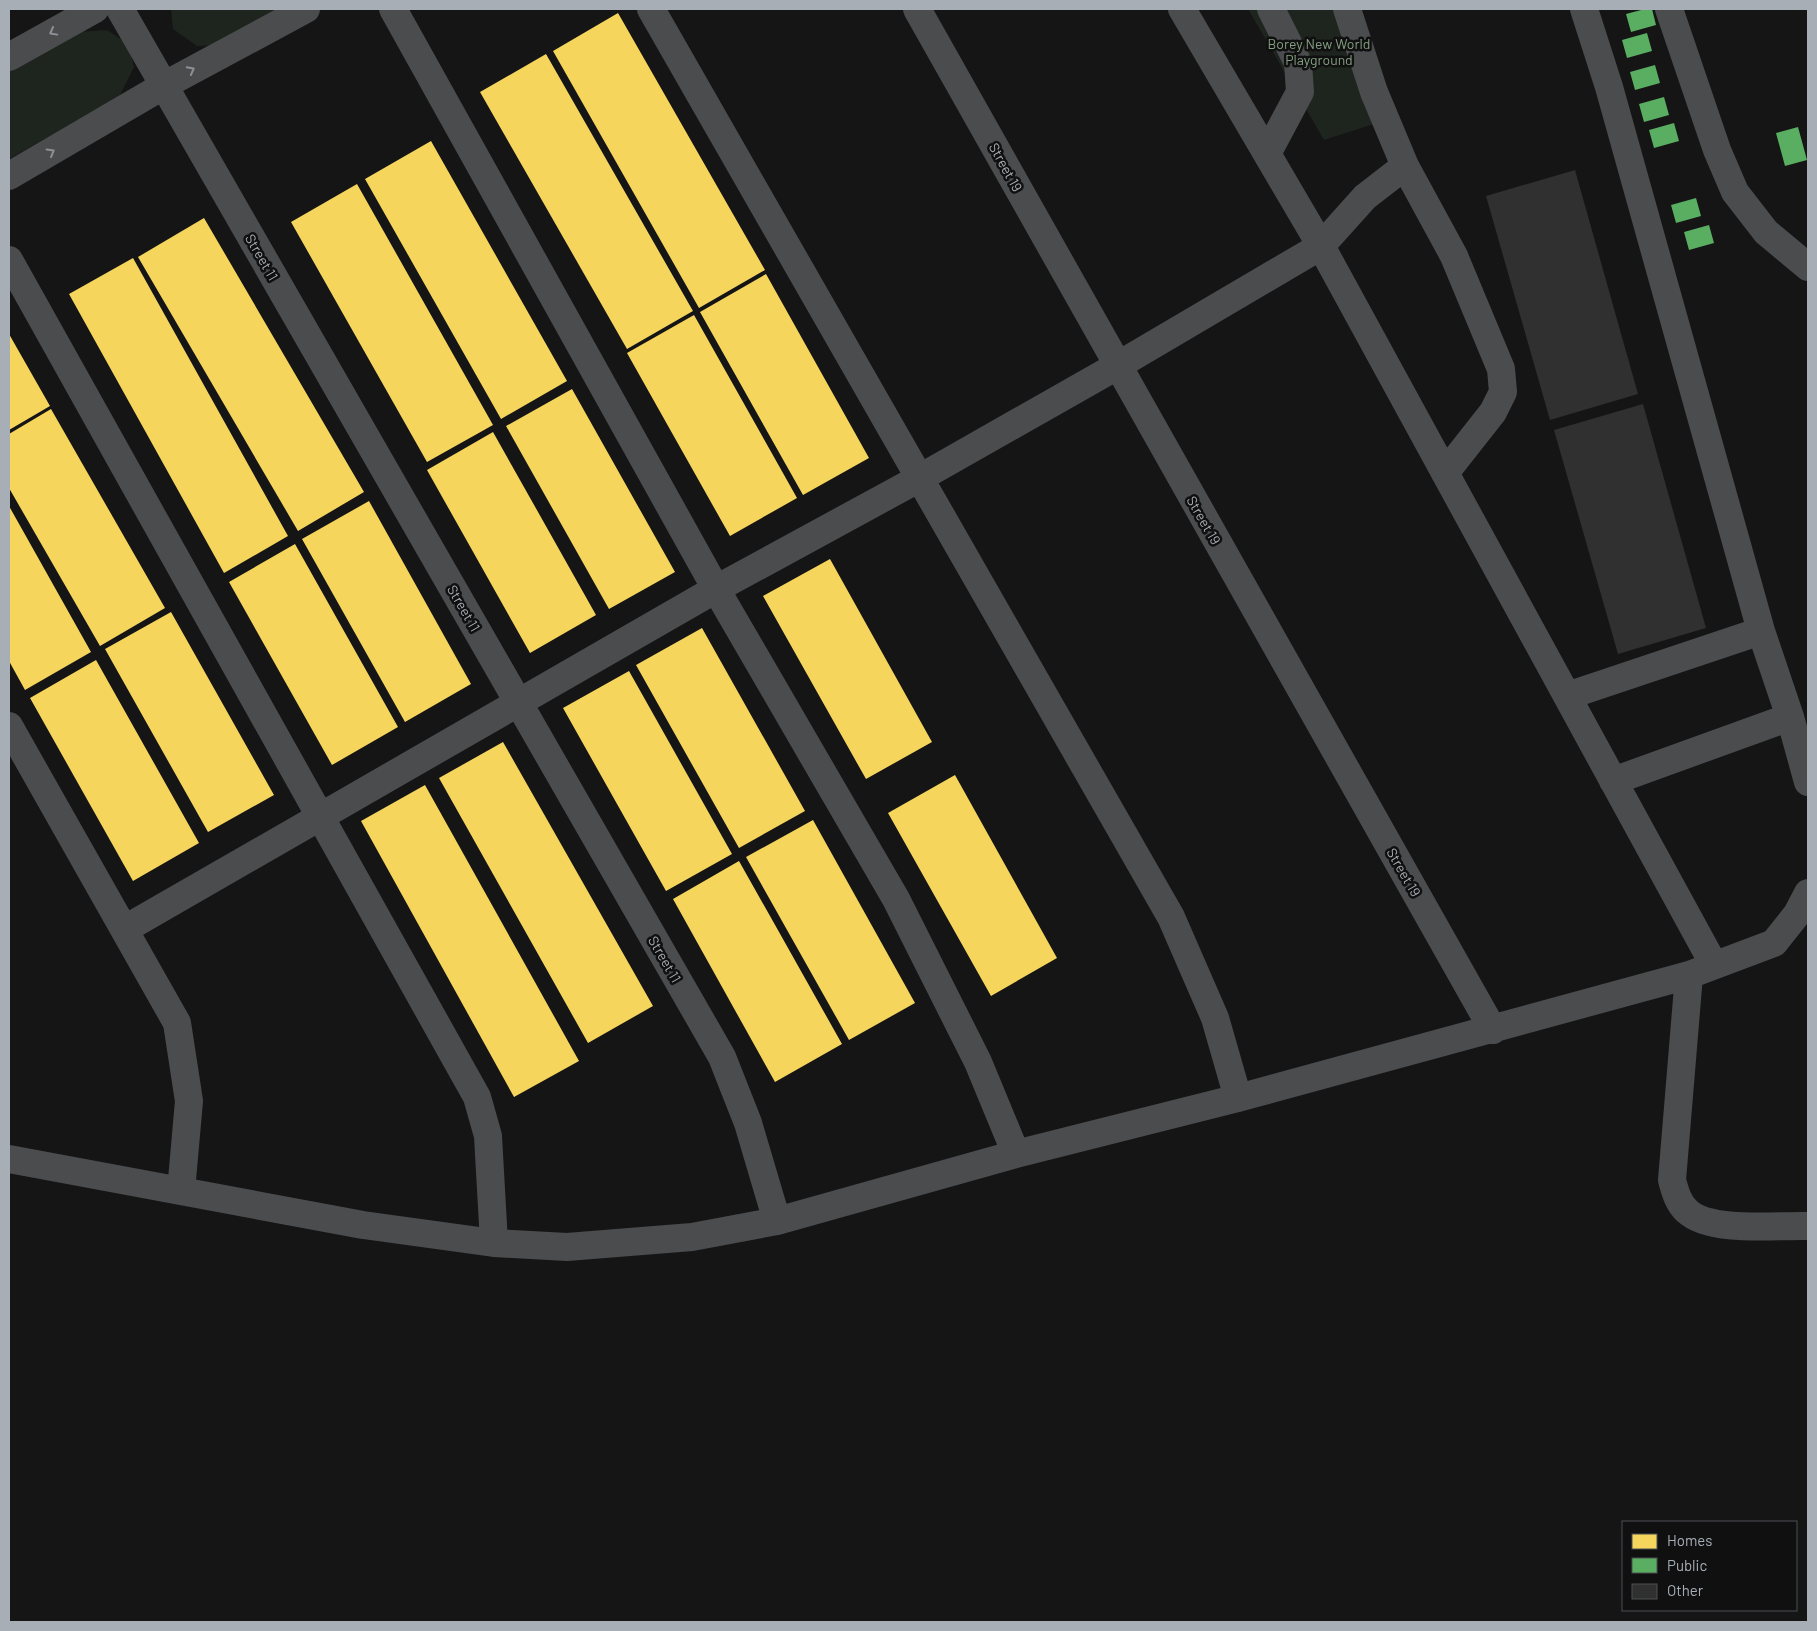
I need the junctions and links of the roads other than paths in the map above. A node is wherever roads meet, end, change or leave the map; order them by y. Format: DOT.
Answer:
graph roads {
  1 [pos="95,9"];
  2 [pos="120,9"];
  3 [pos="306,9"];
  4 [pos="393,9"];
  5 [pos="651,9"];
  6 [pos="917,9"];
  7 [pos="1182,9"];
  8 [pos="1271,9"];
  9 [pos="1347,9"];
  10 [pos="1584,9"];
  11 [pos="1668,9"];
  12 [pos="9,57"];
  13 [pos="163,86"];
  14 [pos="1267,154"];
  15 [pos="1405,166"];
  16 [pos="9,176"];
  17 [pos="1321,246"];
  18 [pos="9,260"];
  19 [pos="1808,267"];
  20 [pos="1117,366"];
  21 [pos="1445,473"];
  22 [pos="918,478"];
  23 [pos="716,589"];
  24 [pos="1761,631"];
  25 [pos="1567,696"];
  26 [pos="519,704"];
  27 [pos="1790,717"];
  28 [pos="9,726"];
  29 [pos="1613,781"];
  30 [pos="1808,782"];
  31 [pos="320,818"];
  32 [pos="1805,909"];
  33 [pos="125,929"];
  34 [pos="1714,965"];
  35 [pos="1689,975"];
  36 [pos="1493,1030"];
  37 [pos="1238,1098"];
  38 [pos="1016,1154"];
  39 [pos="9,1159"];
  40 [pos="182,1191"];
  41 [pos="777,1221"];
  42 [pos="1808,1226"];
  43 [pos="494,1243"];
  1 -- 12 [label="street, one-way"];
  2 -- 13 [label="street, Street 11"];
  13 -- 3 [label="street, one-way"];
  4 -- 23 [label="street"];
  5 -- 22 [label="street"];
  6 -- 20 [label="street, Street 19"];
  7 -- 14 [label="street"];
  8 -- 14 [label="street"];
  9 -- 15 [label="street"];
  10 -- 24 [label="street"];
  11 -- 19 [label="street"];
  16 -- 13 [label="street, one-way"];
  13 -- 26 [label="street, Street 11"];
  14 -- 17 [label="street"];
  15 -- 17 [label="street"];
  15 -- 21 [label="street"];
  17 -- 20 [label="street"];
  17 -- 21 [label="street"];
  18 -- 31 [label="street"];
  20 -- 22 [label="street"];
  20 -- 36 [label="street, Street 19"];
  21 -- 25 [label="street"];
  22 -- 23 [label="street"];
  22 -- 37 [label="street"];
  23 -- 26 [label="street"];
  23 -- 38 [label="street"];
  24 -- 25 [label="street"];
  24 -- 27 [label="street"];
  25 -- 29 [label="street"];
  26 -- 31 [label="street"];
  26 -- 41 [label="street, Street 11"];
  27 -- 29 [label="street"];
  27 -- 30 [label="street"];
  28 -- 33 [label="street"];
  29 -- 34 [label="street"];
  31 -- 33 [label="street"];
  31 -- 43 [label="street"];
  32 -- 34 [label="street"];
  33 -- 40 [label="street"];
  34 -- 35 [label="street"];
  35 -- 36 [label="street"];
  35 -- 42 [label="street"];
  36 -- 37 [label="street"];
  37 -- 38 [label="street"];
  38 -- 41 [label="street"];
  39 -- 40 [label="street"];
  40 -- 43 [label="street"];
  41 -- 43 [label="street"];
}
